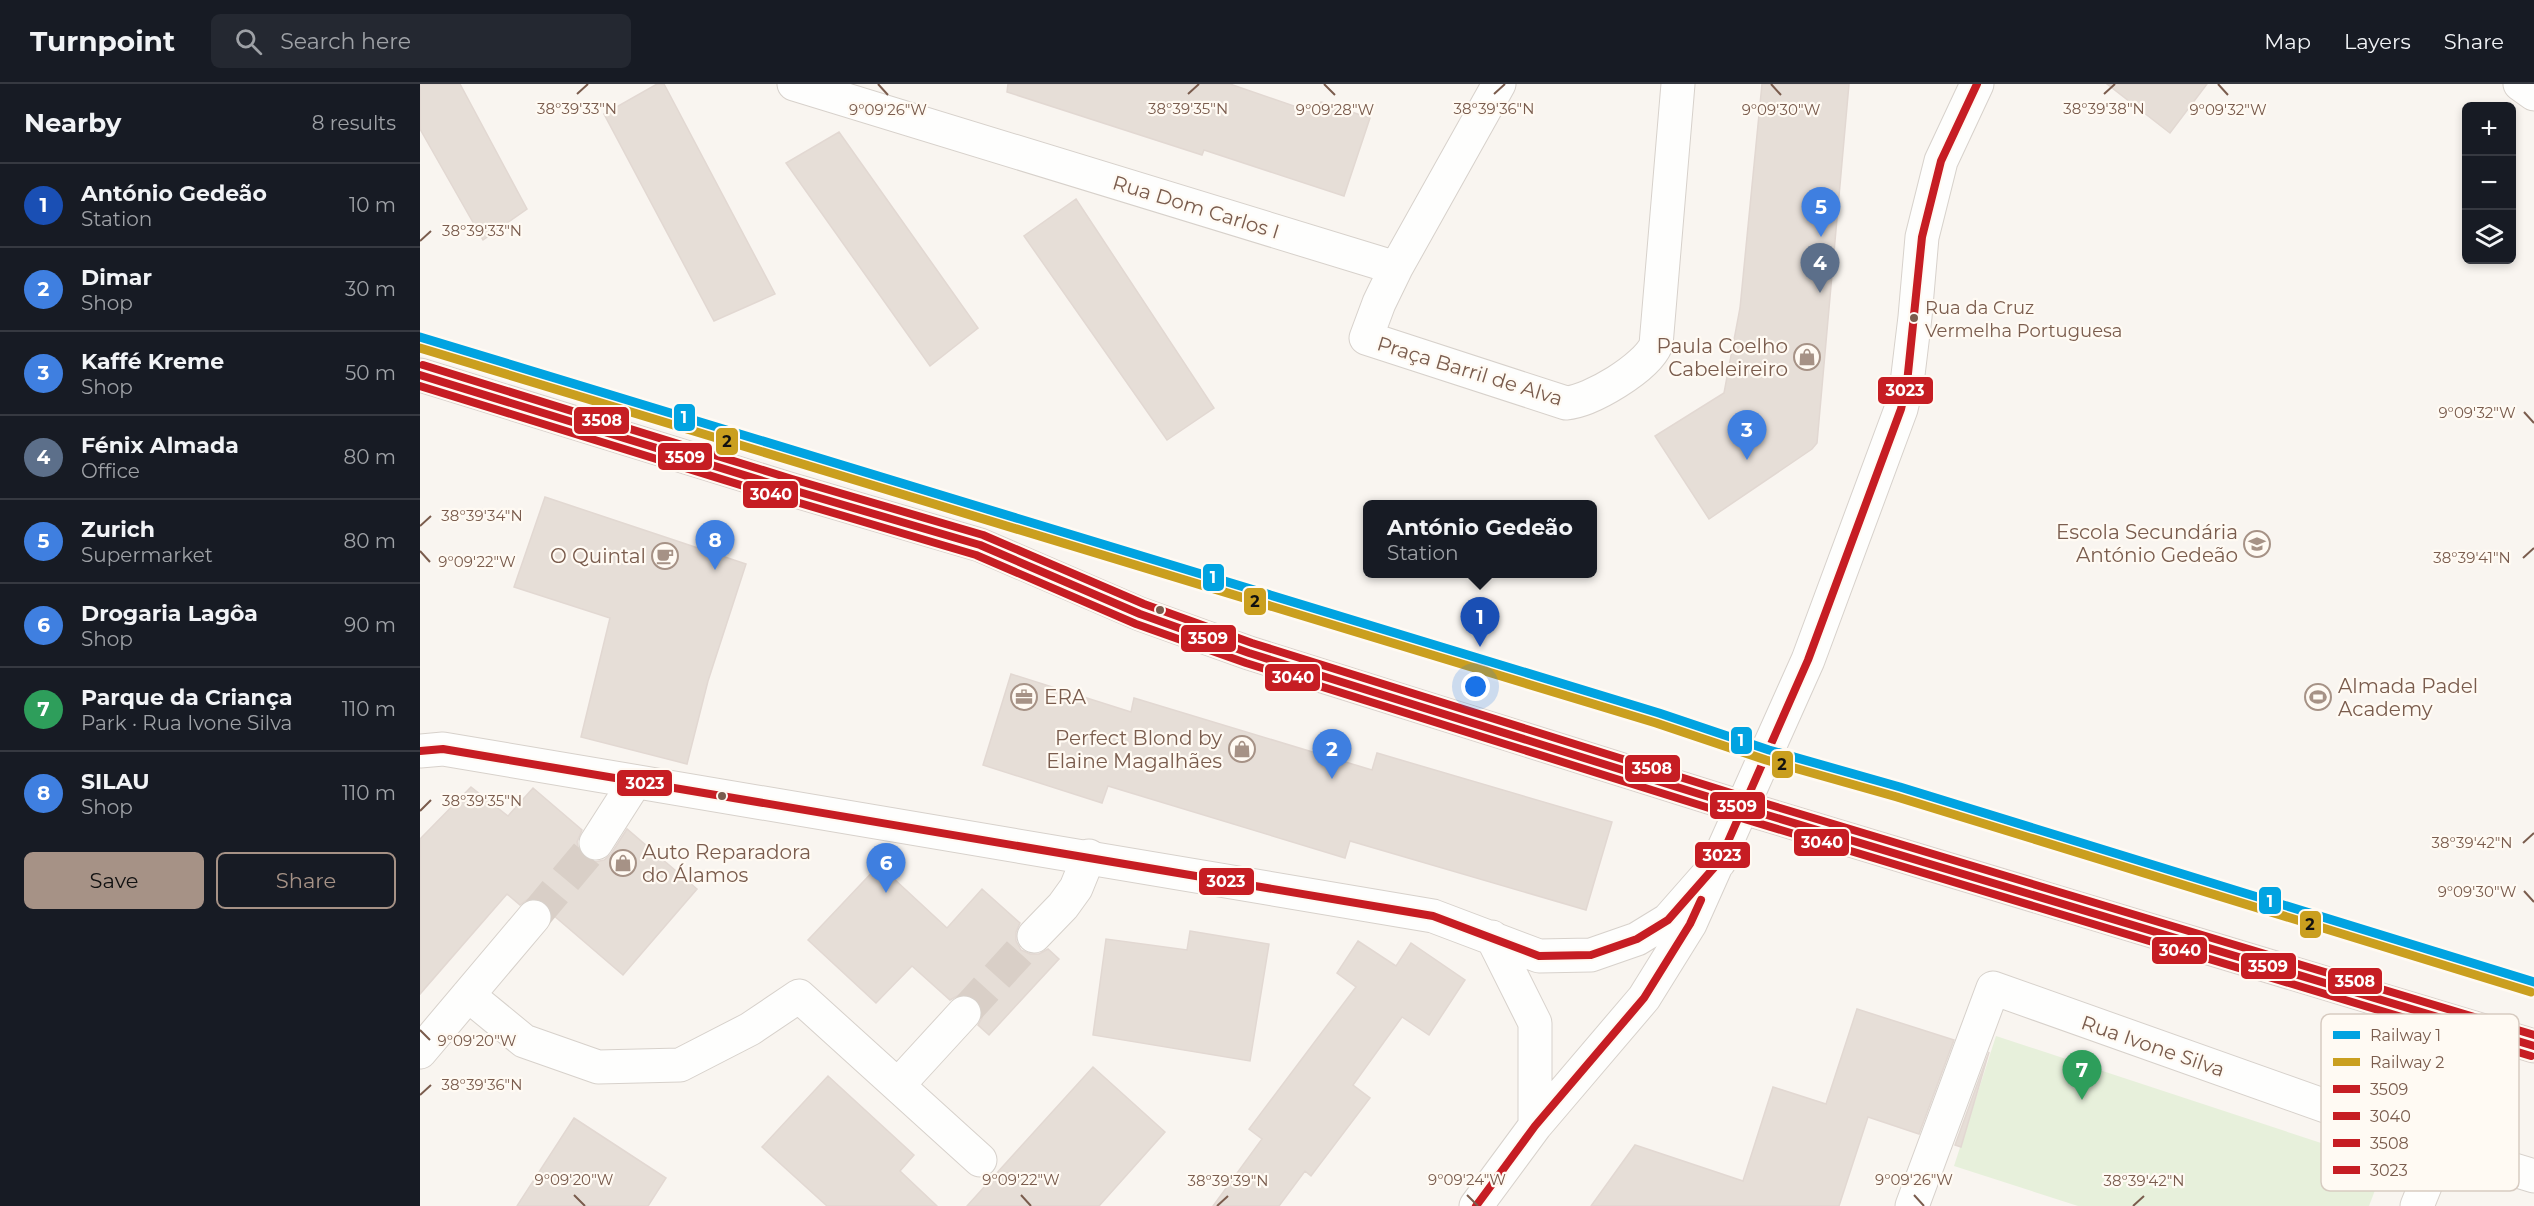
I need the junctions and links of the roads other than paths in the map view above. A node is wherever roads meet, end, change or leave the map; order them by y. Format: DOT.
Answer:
graph roads {
  1 [pos="794,84"];
  2 [pos="1499,84"];
  3 [pos="1678,84"];
  4 [pos="1977,84"];
  5 [pos="2520,84"];
  6 [pos="2534,94"];
  7 [pos="1396,268"];
  8 [pos="420,375"];
  9 [pos="420,751"];
  10 [pos="635,782"];
  11 [pos="1744,808"];
  12 [pos="597,843"];
  13 [pos="1089,856"];
  14 [pos="1719,862"];
  15 [pos="534,917"];
  16 [pos="1034,936"];
  17 [pos="1492,937"];
  18 [pos="468,995"];
  19 [pos="964,1013"];
  20 [pos="2428,1014"];
  21 [pos="2519,1041"];
  22 [pos="2534,1046"];
  23 [pos="420,1052"];
  24 [pos="898,1084"];
  25 [pos="2321,1104"];
  26 [pos="1535,1126"];
  27 [pos="980,1160"];
  28 [pos="2519,1171"];
  29 [pos="2534,1176"];
  30 [pos="2423,1191"];
  31 [pos="1476,1206"];
  32 [pos="1912,1206"];
  33 [pos="2418,1206"];
  1 -- 7 [label="street, Rua Dom Carlos I"];
  2 -- 7 [label="street"];
  3 -- 7 [label="street, Praça Barril de Alva"];
  4 -- 11 [label="street"];
  5 -- 6 [label="street"];
  8 -- 11 [label="main road"];
  9 -- 10 [label="street"];
  10 -- 12 [label="street"];
  10 -- 13 [label="street"];
  11 -- 14 [label="street"];
  11 -- 20 [label="main road"];
  13 -- 16 [label="street"];
  13 -- 17 [label="street"];
  14 -- 17 [label="street"];
  14 -- 26 [label="street"];
  15 -- 18 [label="street"];
  17 -- 26 [label="street"];
  18 -- 23 [label="street"];
  18 -- 24 [label="street"];
  19 -- 24 [label="street"];
  21 -- 22 [label="main road"];
  24 -- 27 [label="street"];
  25 -- 32 [label="street, Rua Ivone Silva"];
  26 -- 31 [label="street"];
  28 -- 29 [label="street, Rua Ivone Silva"];
  30 -- 33 [label="street"];
}
